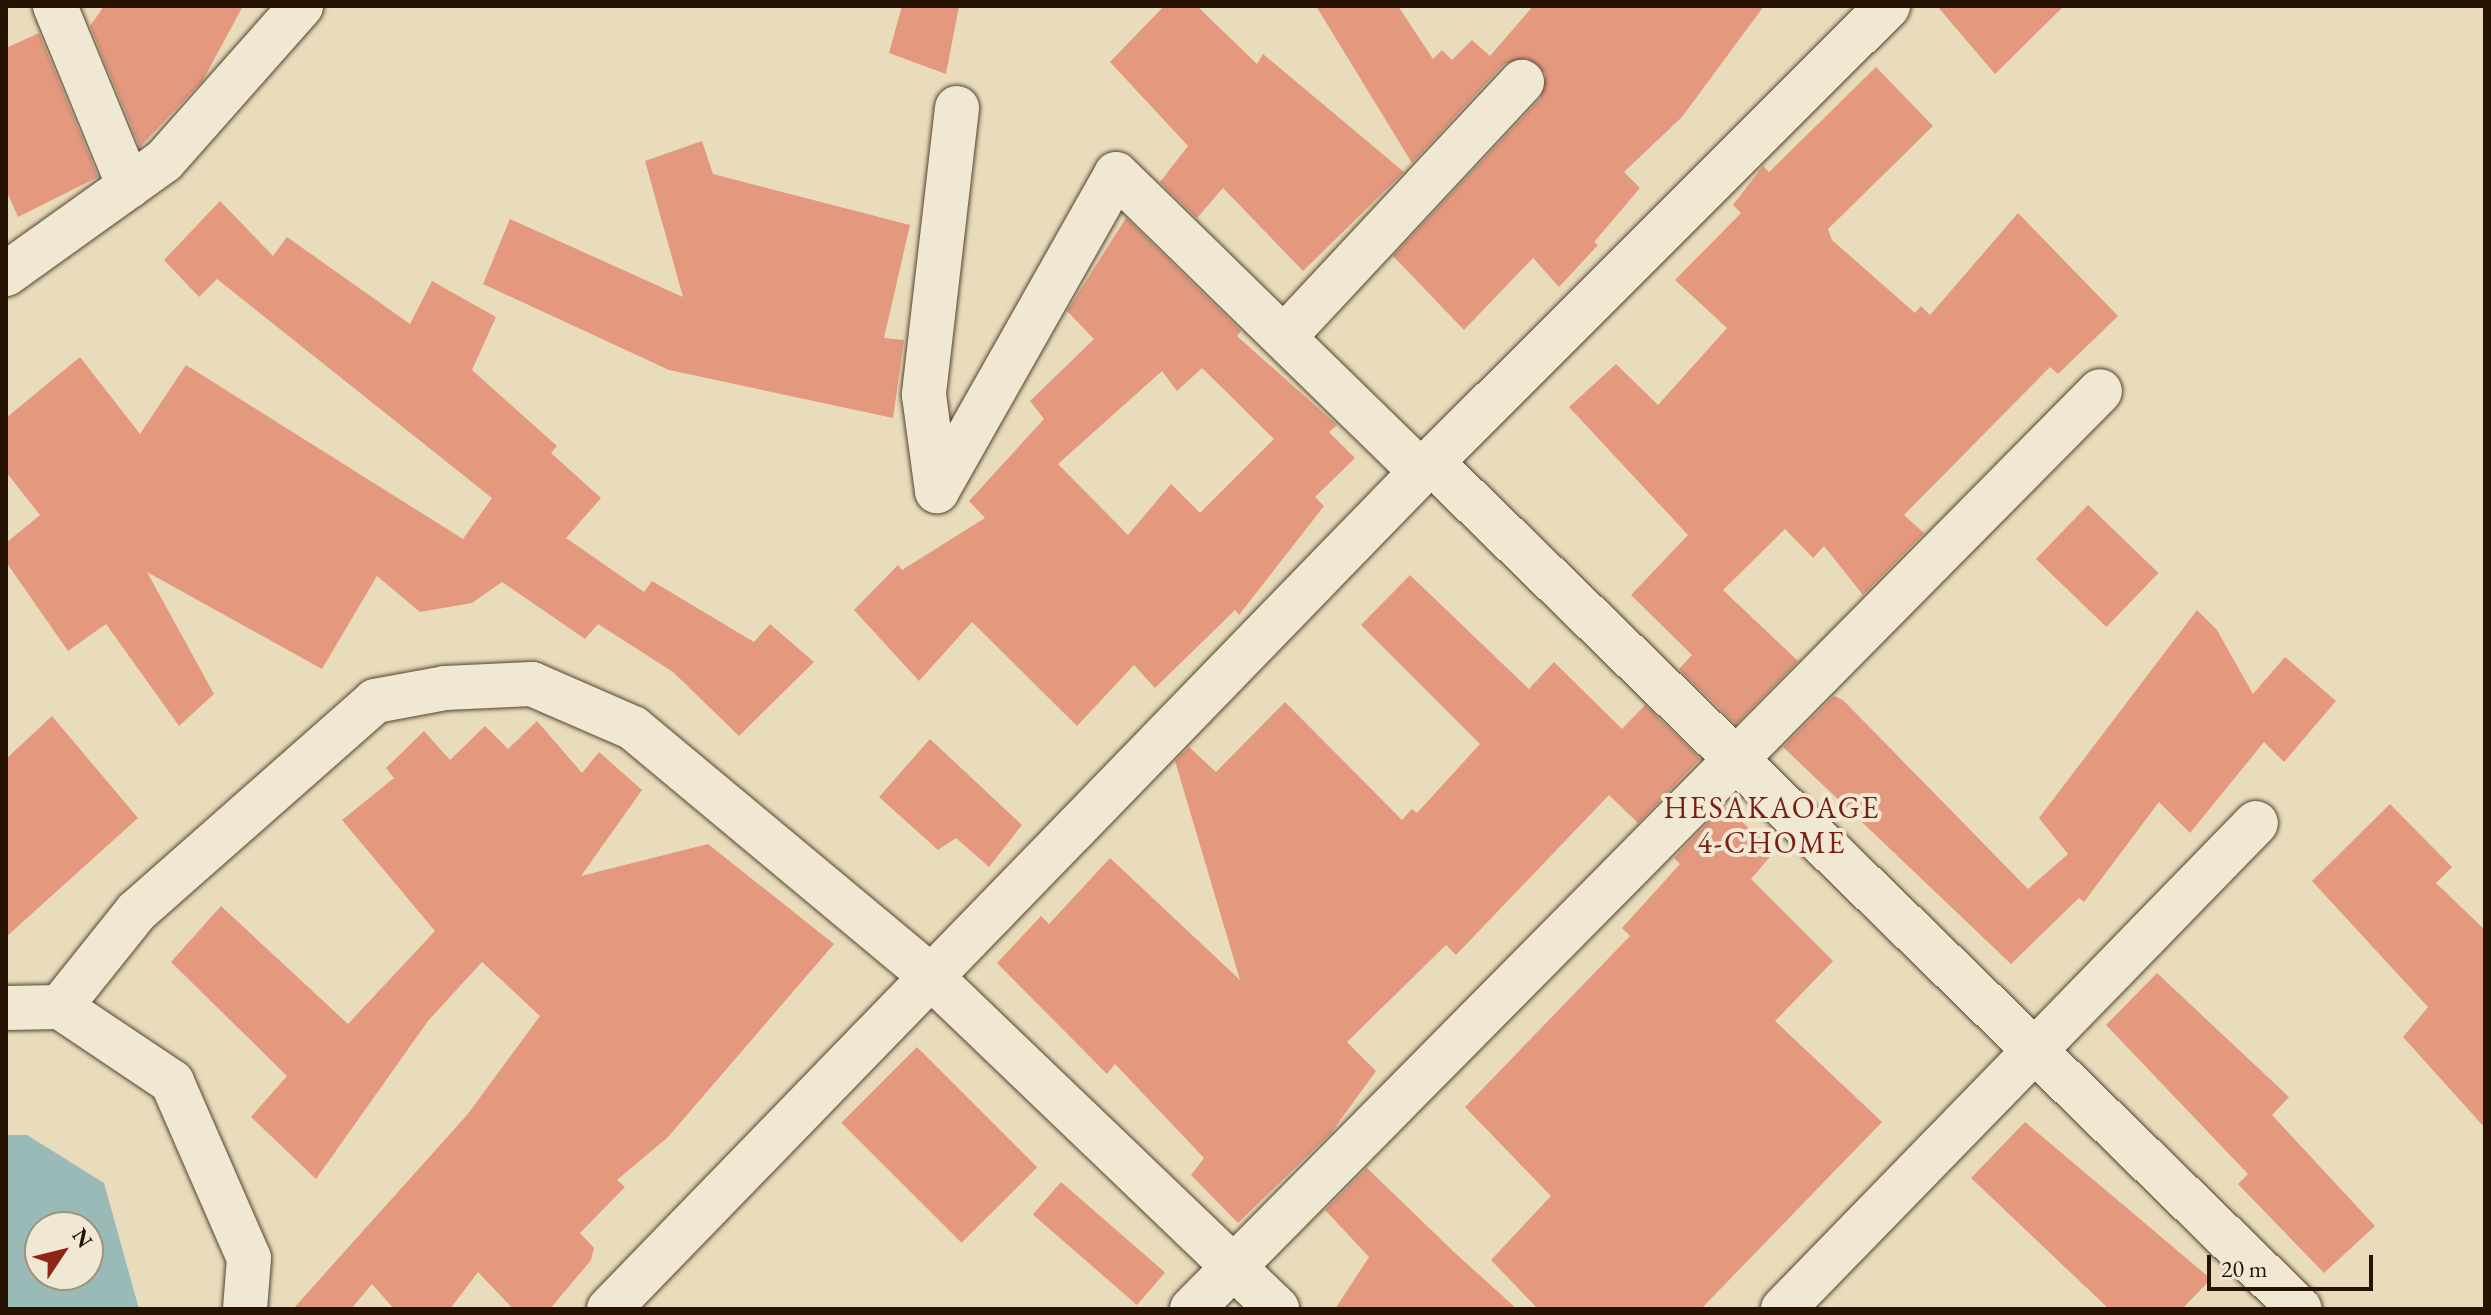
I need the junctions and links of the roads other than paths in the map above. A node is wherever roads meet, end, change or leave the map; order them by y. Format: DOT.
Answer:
graph roads {
  1 [pos="55,6"];
  2 [pos="301,6"];
  3 [pos="1888,6"];
  4 [pos="1522,82"];
  5 [pos="957,108"];
  6 [pos="129,186"];
  7 [pos="6,274"];
  8 [pos="1284,337"];
  9 [pos="2100,391"];
  10 [pos="1426,467"];
  11 [pos="1734,763"];
  12 [pos="2256,823"];
  13 [pos="928,974"];
  14 [pos="60,1007"];
  15 [pos="6,1008"];
  16 [pos="2033,1052"];
  17 [pos="1234,1265"];
  18 [pos="245,1309"];
  19 [pos="609,1309"];
  20 [pos="1192,1309"];
  21 [pos="1277,1309"];
  22 [pos="1783,1309"];
  23 [pos="2300,1309"];
  1 -- 6 [label="street"];
  2 -- 6 [label="street"];
  3 -- 10 [label="street"];
  4 -- 8 [label="street"];
  5 -- 8 [label="street"];
  6 -- 7 [label="street"];
  8 -- 10 [label="street"];
  9 -- 11 [label="street"];
  10 -- 11 [label="street"];
  10 -- 13 [label="street"];
  11 -- 16 [label="street"];
  11 -- 17 [label="street"];
  12 -- 16 [label="street"];
  13 -- 14 [label="street"];
  13 -- 17 [label="street"];
  13 -- 19 [label="street"];
  14 -- 15 [label="street"];
  14 -- 18 [label="street"];
  16 -- 22 [label="street"];
  16 -- 23 [label="street"];
  17 -- 20 [label="street"];
  17 -- 21 [label="street"];
}
